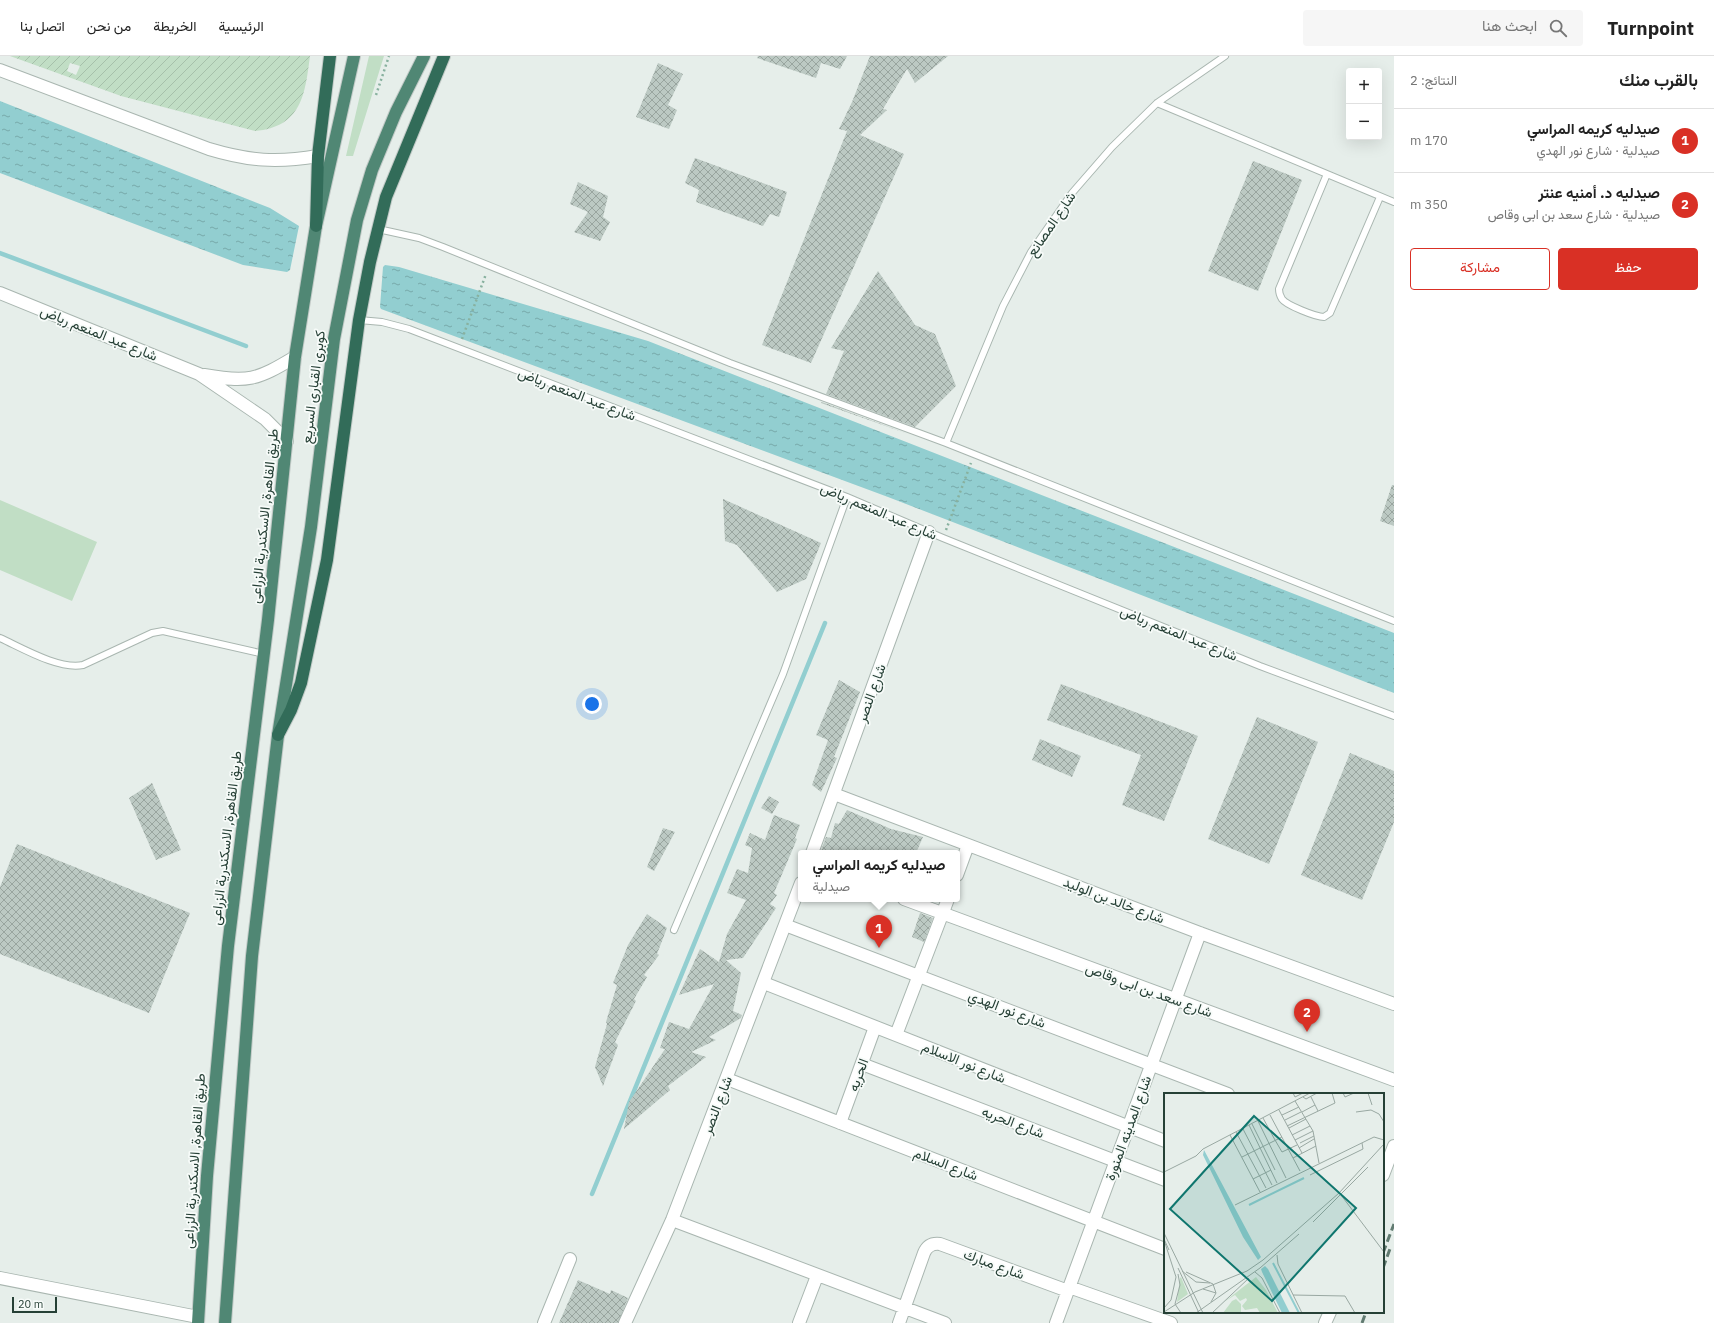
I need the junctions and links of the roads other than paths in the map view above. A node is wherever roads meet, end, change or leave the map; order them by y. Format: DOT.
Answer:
graph roads {
  1 [pos="330,56"];
  2 [pos="424,56"];
  3 [pos="444,56"];
  4 [pos="1225,56"];
  5 [pos="354,59"];
  6 [pos="0,70"];
  7 [pos="1157,103"];
  8 [pos="318,156"];
  9 [pos="1327,174"];
  10 [pos="1380,197"];
  11 [pos="1394,202"];
  12 [pos="316,226"];
  13 [pos="378,229"];
  14 [pos="0,293"];
  15 [pos="359,320"];
  16 [pos="295,357"];
  17 [pos="199,374"];
  18 [pos="287,441"];
  19 [pos="946,443"];
  20 [pos="847,497"];
  21 [pos="929,532"];
  22 [pos="1394,622"];
  23 [pos="0,638"];
  24 [pos="264,654"];
  25 [pos="1394,716"];
  26 [pos="278,735"];
  27 [pos="834,794"];
  28 [pos="968,845"];
  29 [pos="813,850"];
  30 [pos="960,867"];
  31 [pos="798,891"];
  32 [pos="912,902"];
  33 [pos="947,902"];
  34 [pos="942,913"];
  35 [pos="785,925"];
  36 [pos="674,930"];
  37 [pos="1200,933"];
  38 [pos="919,975"];
  39 [pos="764,983"];
  40 [pos="1176,1000"];
  41 [pos="1394,1004"];
  42 [pos="875,1027"];
  43 [pos="896,1035"];
  44 [pos="862,1064"];
  45 [pos="1152,1065"];
  46 [pos="727,1080"];
  47 [pos="1394,1080"];
  48 [pos="1225,1093"];
  49 [pos="840,1123"];
  50 [pos="1129,1127"];
  51 [pos="1164,1141"];
  52 [pos="1389,1152"];
  53 [pos="1116,1161"];
  54 [pos="1384,1172"];
  55 [pos="1164,1180"];
  56 [pos="672,1220"];
  57 [pos="1094,1221"];
  58 [pos="1164,1249"];
  59 [pos="570,1259"];
  60 [pos="817,1276"];
  61 [pos="0,1278"];
  62 [pos="1069,1289"];
  63 [pos="904,1308"];
  64 [pos="1330,1313"];
  65 [pos="198,1320"];
  66 [pos="225,1323"];
  67 [pos="544,1323"];
  68 [pos="625,1323"];
  69 [pos="799,1323"];
  70 [pos="899,1323"];
  71 [pos="945,1323"];
  72 [pos="1056,1323"];
  73 [pos="1171,1323"];
  74 [pos="1325,1323"];
  1 -- 8 [label="highway"];
  2 -- 26 [label="highway, كوبرى القبارى السريع"];
  3 -- 13 [label="highway"];
  4 -- 7 [label="lane, شارع المصانع"];
  5 -- 12 [label="highway, كوبرى القبارى السريع"];
  6 -- 8 [label="street"];
  7 -- 9 [label="lane"];
  7 -- 19 [label="lane, شارع المصانع"];
  8 -- 12 [label="highway"];
  9 -- 10 [label="lane"];
  9 -- 10 [label="lane"];
  10 -- 11 [label="lane"];
  12 -- 16 [label="highway, كوبرى القبارى السريع"];
  13 -- 15 [label="highway"];
  13 -- 19 [label="lane"];
  14 -- 17 [label="street, شارع عبد المنعم رياض"];
  15 -- 20 [label="lane, شارع عبد المنعم رياض"];
  15 -- 26 [label="highway"];
  16 -- 17 [label="street, شارع عبد المنعم رياض"];
  16 -- 18 [label="highway, طريق القاهرة, الاسكندرية الزراعى"];
  17 -- 18 [label="street, شارع عبد المنعم رياض"];
  18 -- 24 [label="highway, طريق القاهرة, الاسكندرية الزراعى"];
  19 -- 22 [label="lane"];
  20 -- 21 [label="lane, شارع عبد المنعم رياض"];
  20 -- 36 [label="lane"];
  21 -- 25 [label="lane, شارع عبد المنعم رياض"];
  21 -- 27 [label="street, شارع النصر"];
  23 -- 24 [label="lane"];
  24 -- 65 [label="highway, طريق القاهرة, الاسكندرية الزراعى"];
  26 -- 66 [label="highway"];
  27 -- 28 [label="street, شارع خالد بن الوليد"];
  27 -- 29 [label="street, شارع النصر"];
  28 -- 30 [label="street"];
  28 -- 37 [label="street, شارع خالد بن الوليد"];
  31 -- 35 [label="street, شارع النصر"];
  32 -- 34 [label="street, شارع سعد بن ابى وقاص"];
  33 -- 34 [label="street"];
  34 -- 38 [label="street"];
  34 -- 40 [label="street, شارع سعد بن ابى وقاص"];
  35 -- 38 [label="street, شارع نور الهدي"];
  35 -- 39 [label="street, شارع النصر"];
  37 -- 40 [label="street, شارع المدينه المنورة"];
  37 -- 41 [label="street, شارع خالد بن الوليد"];
  38 -- 43 [label="street"];
  38 -- 45 [label="street, شارع نور الهدي"];
  39 -- 42 [label="street, شارع نور الاسلام"];
  39 -- 46 [label="street, شارع النصر"];
  40 -- 45 [label="street, شارع المدينه المنورة"];
  40 -- 47 [label="street, شارع سعد بن ابى وقاص"];
  42 -- 43 [label="street, شارع نور الاسلام"];
  42 -- 44 [label="street, الحريه"];
  43 -- 50 [label="street, شارع نور الاسلام"];
  44 -- 49 [label="street, الحريه"];
  44 -- 53 [label="street, شارع الحريه"];
  45 -- 48 [label="street, شارع نور الهدي"];
  45 -- 50 [label="street, شارع المدينه المنورة"];
  46 -- 49 [label="street, شارع السلام"];
  46 -- 56 [label="street, شارع النصر"];
  49 -- 57 [label="street, شارع السلام"];
  50 -- 51 [label="street, شارع نور الاسلام"];
  50 -- 53 [label="street, شارع المدينه المنورة"];
  52 -- 54 [label="street"];
  53 -- 55 [label="street, شارع الحريه"];
  53 -- 57 [label="street, شارع المدينه المنورة"];
  56 -- 60 [label="street"];
  56 -- 68 [label="street, شارع النصر"];
  57 -- 58 [label="street, شارع السلام"];
  57 -- 62 [label="street, شارع المدينه المنورة"];
  59 -- 67 [label="street"];
  60 -- 63 [label="street"];
  60 -- 69 [label="street"];
  61 -- 65 [label="street"];
  62 -- 63 [label="street, شارع مبارك"];
  62 -- 72 [label="street, شارع المدينه المنورة"];
  62 -- 73 [label="street, شارع مبارك"];
  63 -- 70 [label="street"];
  63 -- 71 [label="street"];
  64 -- 74 [label="street"];
}
